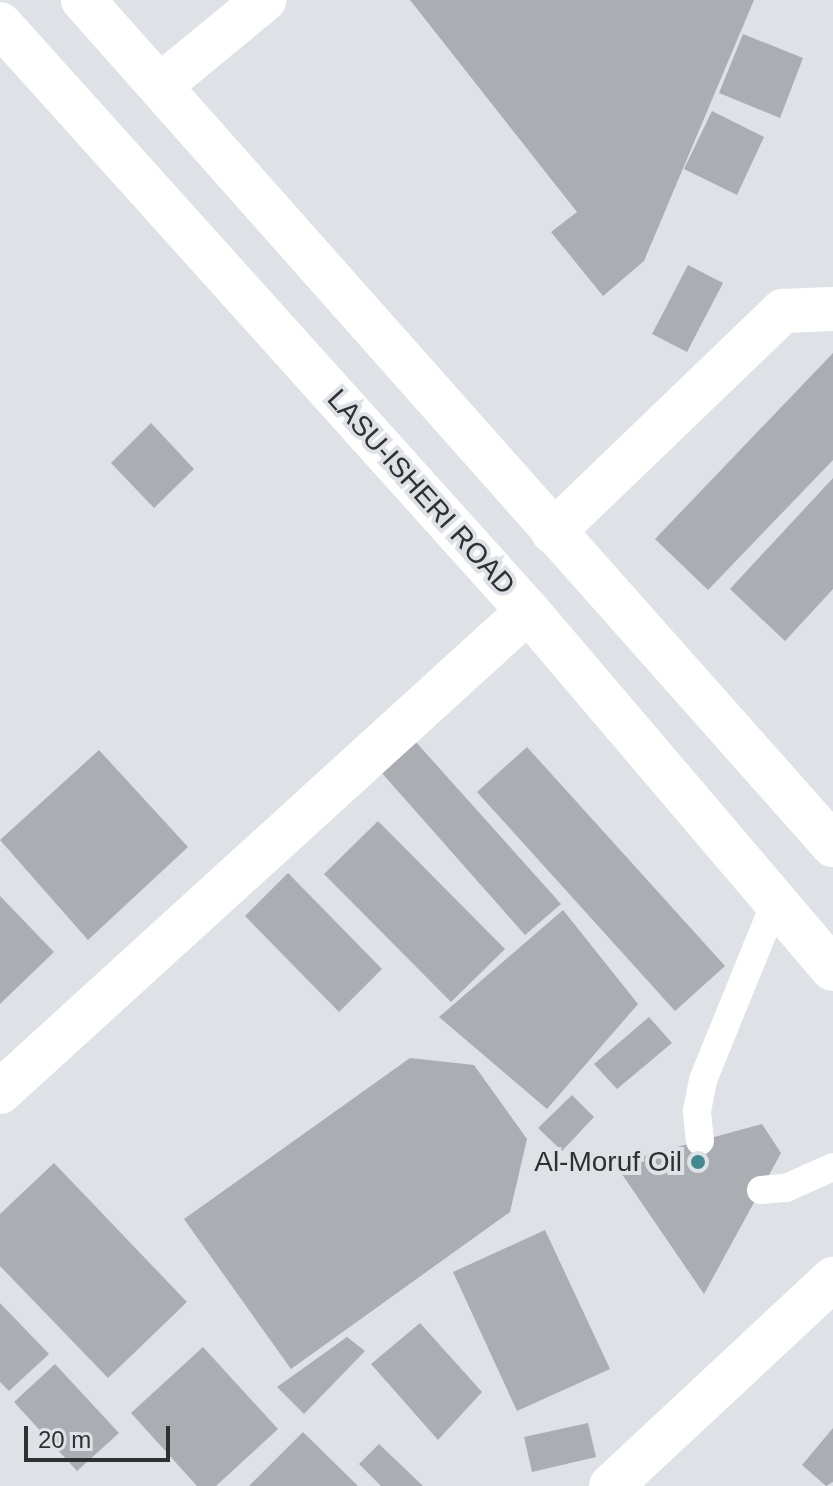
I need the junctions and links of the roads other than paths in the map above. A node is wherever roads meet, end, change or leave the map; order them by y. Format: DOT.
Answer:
graph roads {
  1 [pos="83,0"];
  2 [pos="264,0"];
  3 [pos="0,24"];
  4 [pos="161,85"];
  5 [pos="833,309"];
  6 [pos="553,532"];
  7 [pos="528,611"];
  8 [pos="833,845"];
  9 [pos="775,903"];
  10 [pos="833,969"];
  11 [pos="0,1092"];
  12 [pos="700,1141"];
  13 [pos="833,1167"];
  14 [pos="761,1190"];
  15 [pos="833,1279"];
  16 [pos="611,1486"];
  1 -- 4 [label="main road"];
  2 -- 4 [label="main road"];
  3 -- 7 [label="main road, LASU-ISHERI ROAD"];
  4 -- 6 [label="main road"];
  5 -- 6 [label="main road"];
  6 -- 8 [label="main road"];
  7 -- 9 [label="main road, LASU-ISHERI ROAD"];
  7 -- 11 [label="main road"];
  9 -- 10 [label="main road, LASU-ISHERI ROAD"];
  9 -- 12 [label="lane"];
  13 -- 14 [label="lane"];
  15 -- 16 [label="main road"];
}
